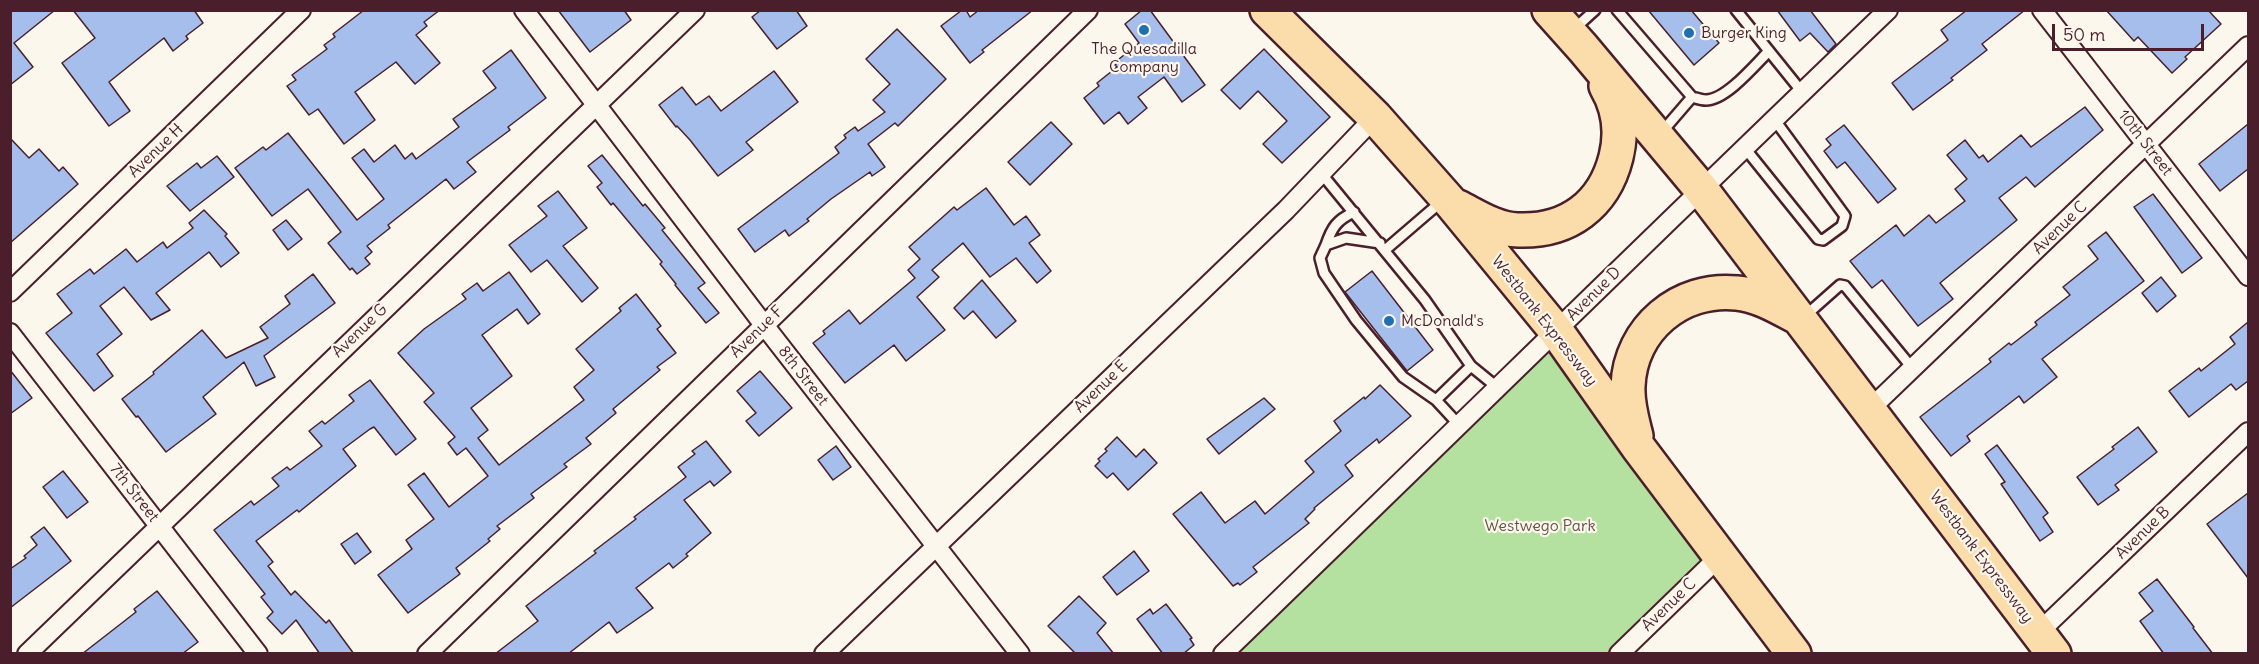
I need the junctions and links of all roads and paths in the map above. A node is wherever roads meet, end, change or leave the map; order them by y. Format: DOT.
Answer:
graph roads {
  1 [pos="301,10"];
  2 [pos="524,10"];
  3 [pos="694,10"];
  4 [pos="1088,10"];
  5 [pos="1268,10"];
  6 [pos="1595,10"];
  7 [pos="1617,10"];
  8 [pos="1736,10"];
  9 [pos="1888,10"];
  10 [pos="2042,10"];
  11 [pos="1567,30"];
  12 [pos="2248,46"];
  13 [pos="1769,51"];
  14 [pos="1802,92"];
  15 [pos="1692,98"];
  16 [pos="595,105"];
  17 [pos="1374,117"];
  18 [pos="1774,120"];
  19 [pos="1658,137"];
  20 [pos="2146,145"];
  21 [pos="1744,147"];
  22 [pos="1321,173"];
  23 [pos="1701,189"];
  24 [pos="1449,200"];
  25 [pos="1354,212"];
  26 [pos="1326,245"];
  27 [pos="1382,247"];
  28 [pos="2248,276"];
  29 [pos="10,292"];
  30 [pos="1801,319"];
  31 [pos="764,325"];
  32 [pos="1557,332"];
  33 [pos="10,333"];
  34 [pos="1471,366"];
  35 [pos="1913,369"];
  36 [pos="1498,388"];
  37 [pos="1436,400"];
  38 [pos="1870,409"];
  39 [pos="1460,426"];
  40 [pos="2248,432"];
  41 [pos="1638,447"];
  42 [pos="159,525"];
  43 [pos="936,546"];
  44 [pos="1720,556"];
  45 [pos="2046,643"];
  46 [pos="27,654"];
  47 [pos="258,654"];
  48 [pos="427,654"];
  49 [pos="824,654"];
  50 [pos="1020,654"];
  51 [pos="1223,654"];
  52 [pos="1619,654"];
  53 [pos="1794,654"];
  1 -- 29 [label="street, Avenue H"];
  2 -- 16 [label="street, 8th Street"];
  3 -- 16 [label="street, Avenue G"];
  4 -- 31 [label="street, Avenue F"];
  5 -- 17 [label="highway, Westbank Expressway"];
  6 -- 11 [label="lane"];
  7 -- 15 [label="lane"];
  8 -- 13 [label="lane"];
  9 -- 14 [label="street, Avenue D"];
  10 -- 20 [label="street, 10th Street"];
  11 -- 19 [label="highway, Westbank Expressway"];
  11 -- 24 [label="highway"];
  12 -- 20 [label="street, Avenue C"];
  13 -- 14 [label="lane"];
  13 -- 15 [label="lane"];
  14 -- 18 [label="street, Avenue D"];
  15 -- 19 [label="lane"];
  16 -- 31 [label="street, 8th Street"];
  16 -- 42 [label="street, Avenue G"];
  17 -- 22 [label="street, Avenue E"];
  17 -- 24 [label="highway, Westbank Expressway"];
  18 -- 21 [label="street, Avenue D"];
  18 -- 21 [label="lane"];
  19 -- 23 [label="highway, Westbank Expressway"];
  20 -- 28 [label="street, 10th Street"];
  20 -- 35 [label="street, Avenue C"];
  21 -- 23 [label="street, Avenue D"];
  22 -- 25 [label="lane"];
  22 -- 43 [label="street, Avenue E"];
  23 -- 30 [label="highway, Westbank Expressway"];
  23 -- 32 [label="street, Avenue D"];
  24 -- 27 [label="lane"];
  24 -- 32 [label="highway, Westbank Expressway"];
  25 -- 26 [label="lane"];
  25 -- 27 [label="lane"];
  26 -- 27 [label="lane"];
  26 -- 37 [label="lane"];
  27 -- 34 [label="lane"];
  30 -- 35 [label="lane"];
  30 -- 38 [label="highway, Westbank Expressway"];
  30 -- 41 [label="highway"];
  31 -- 43 [label="street, 8th Street"];
  31 -- 48 [label="street, Avenue F"];
  32 -- 36 [label="street, Avenue D"];
  32 -- 41 [label="highway, Westbank Expressway"];
  33 -- 42 [label="street, 7th Street"];
  34 -- 36 [label="lane"];
  34 -- 37 [label="lane"];
  35 -- 38 [label="street, Avenue C"];
  36 -- 39 [label="street, Avenue D"];
  37 -- 39 [label="lane"];
  38 -- 45 [label="highway, Westbank Expressway"];
  39 -- 51 [label="street, Avenue D"];
  40 -- 45 [label="street, Avenue B"];
  41 -- 44 [label="highway, Westbank Expressway"];
  42 -- 46 [label="street, Avenue G"];
  42 -- 47 [label="street, 7th Street"];
  43 -- 49 [label="street, Avenue E"];
  43 -- 50 [label="street, 8th Street"];
  44 -- 52 [label="street, Avenue C"];
  44 -- 53 [label="highway, Westbank Expressway"];
}
